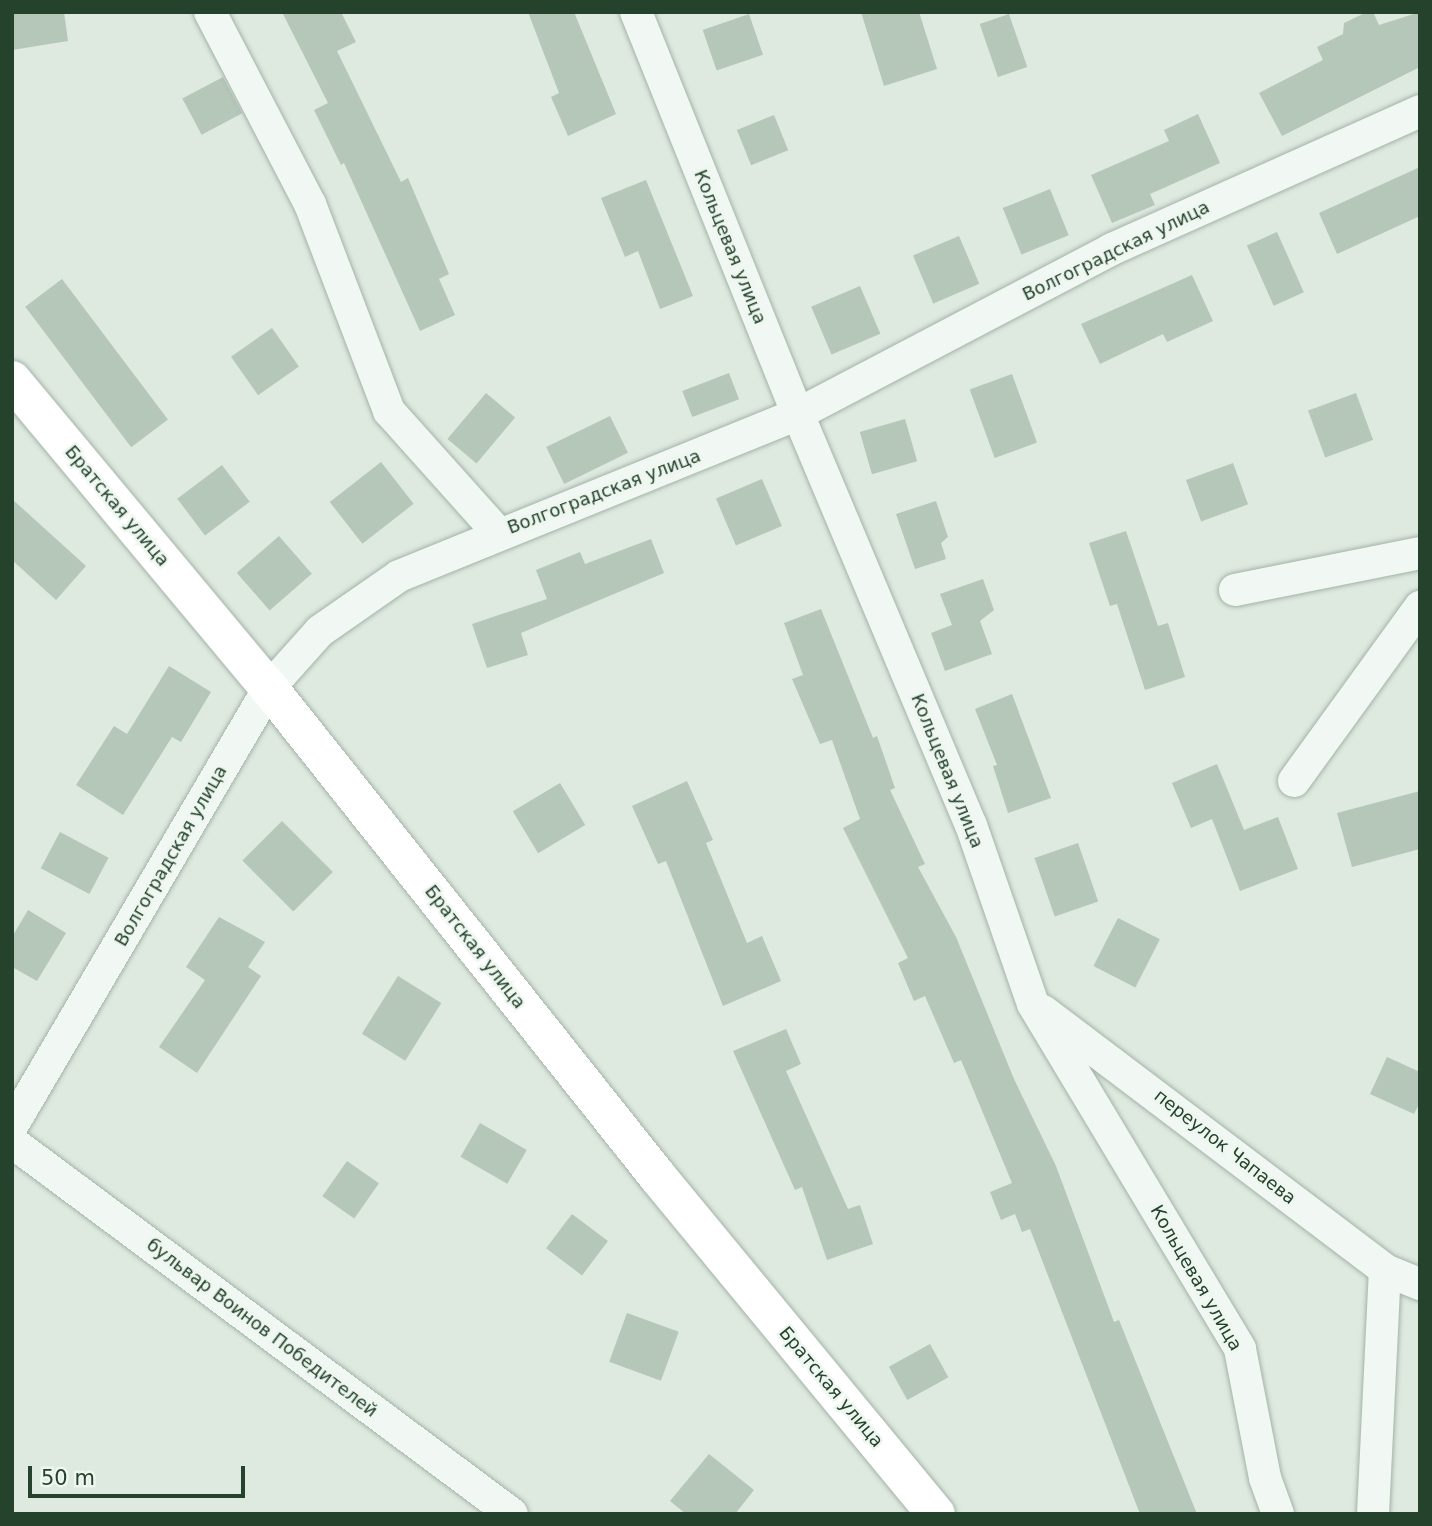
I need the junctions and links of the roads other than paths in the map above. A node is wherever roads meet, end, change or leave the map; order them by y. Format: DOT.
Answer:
graph roads {
  1 [pos="209,12"];
  2 [pos="636,12"];
  3 [pos="1420,111"];
  4 [pos="12,380"];
  5 [pos="797,414"];
  6 [pos="498,533"];
  7 [pos="1420,553"];
  8 [pos="1235,590"];
  9 [pos="1416,627"];
  10 [pos="269,688"];
  11 [pos="1294,781"];
  12 [pos="1033,1004"];
  13 [pos="12,1126"];
  14 [pos="12,1142"];
  15 [pos="1385,1270"];
  16 [pos="1420,1284"];
  17 [pos="512,1514"];
  18 [pos="936,1514"];
  19 [pos="1278,1514"];
  20 [pos="1373,1514"];
  1 -- 6 [label="street"];
  2 -- 5 [label="street, Кольцевая улица"];
  3 -- 5 [label="street, Волгоградская улица"];
  4 -- 10 [label="main road, Братская улица"];
  5 -- 6 [label="street, Волгоградская улица"];
  5 -- 12 [label="street, Кольцевая улица"];
  6 -- 10 [label="street, Волгоградская улица"];
  7 -- 8 [label="street"];
  9 -- 11 [label="street"];
  10 -- 13 [label="street, Волгоградская улица"];
  10 -- 18 [label="main road, Братская улица"];
  12 -- 15 [label="street, переулок Чапаева"];
  12 -- 19 [label="street, Кольцевая улица"];
  14 -- 17 [label="street, бульвар Воинов Победителей"];
  15 -- 16 [label="street, переулок Чапаева"];
  15 -- 20 [label="street"];
}
